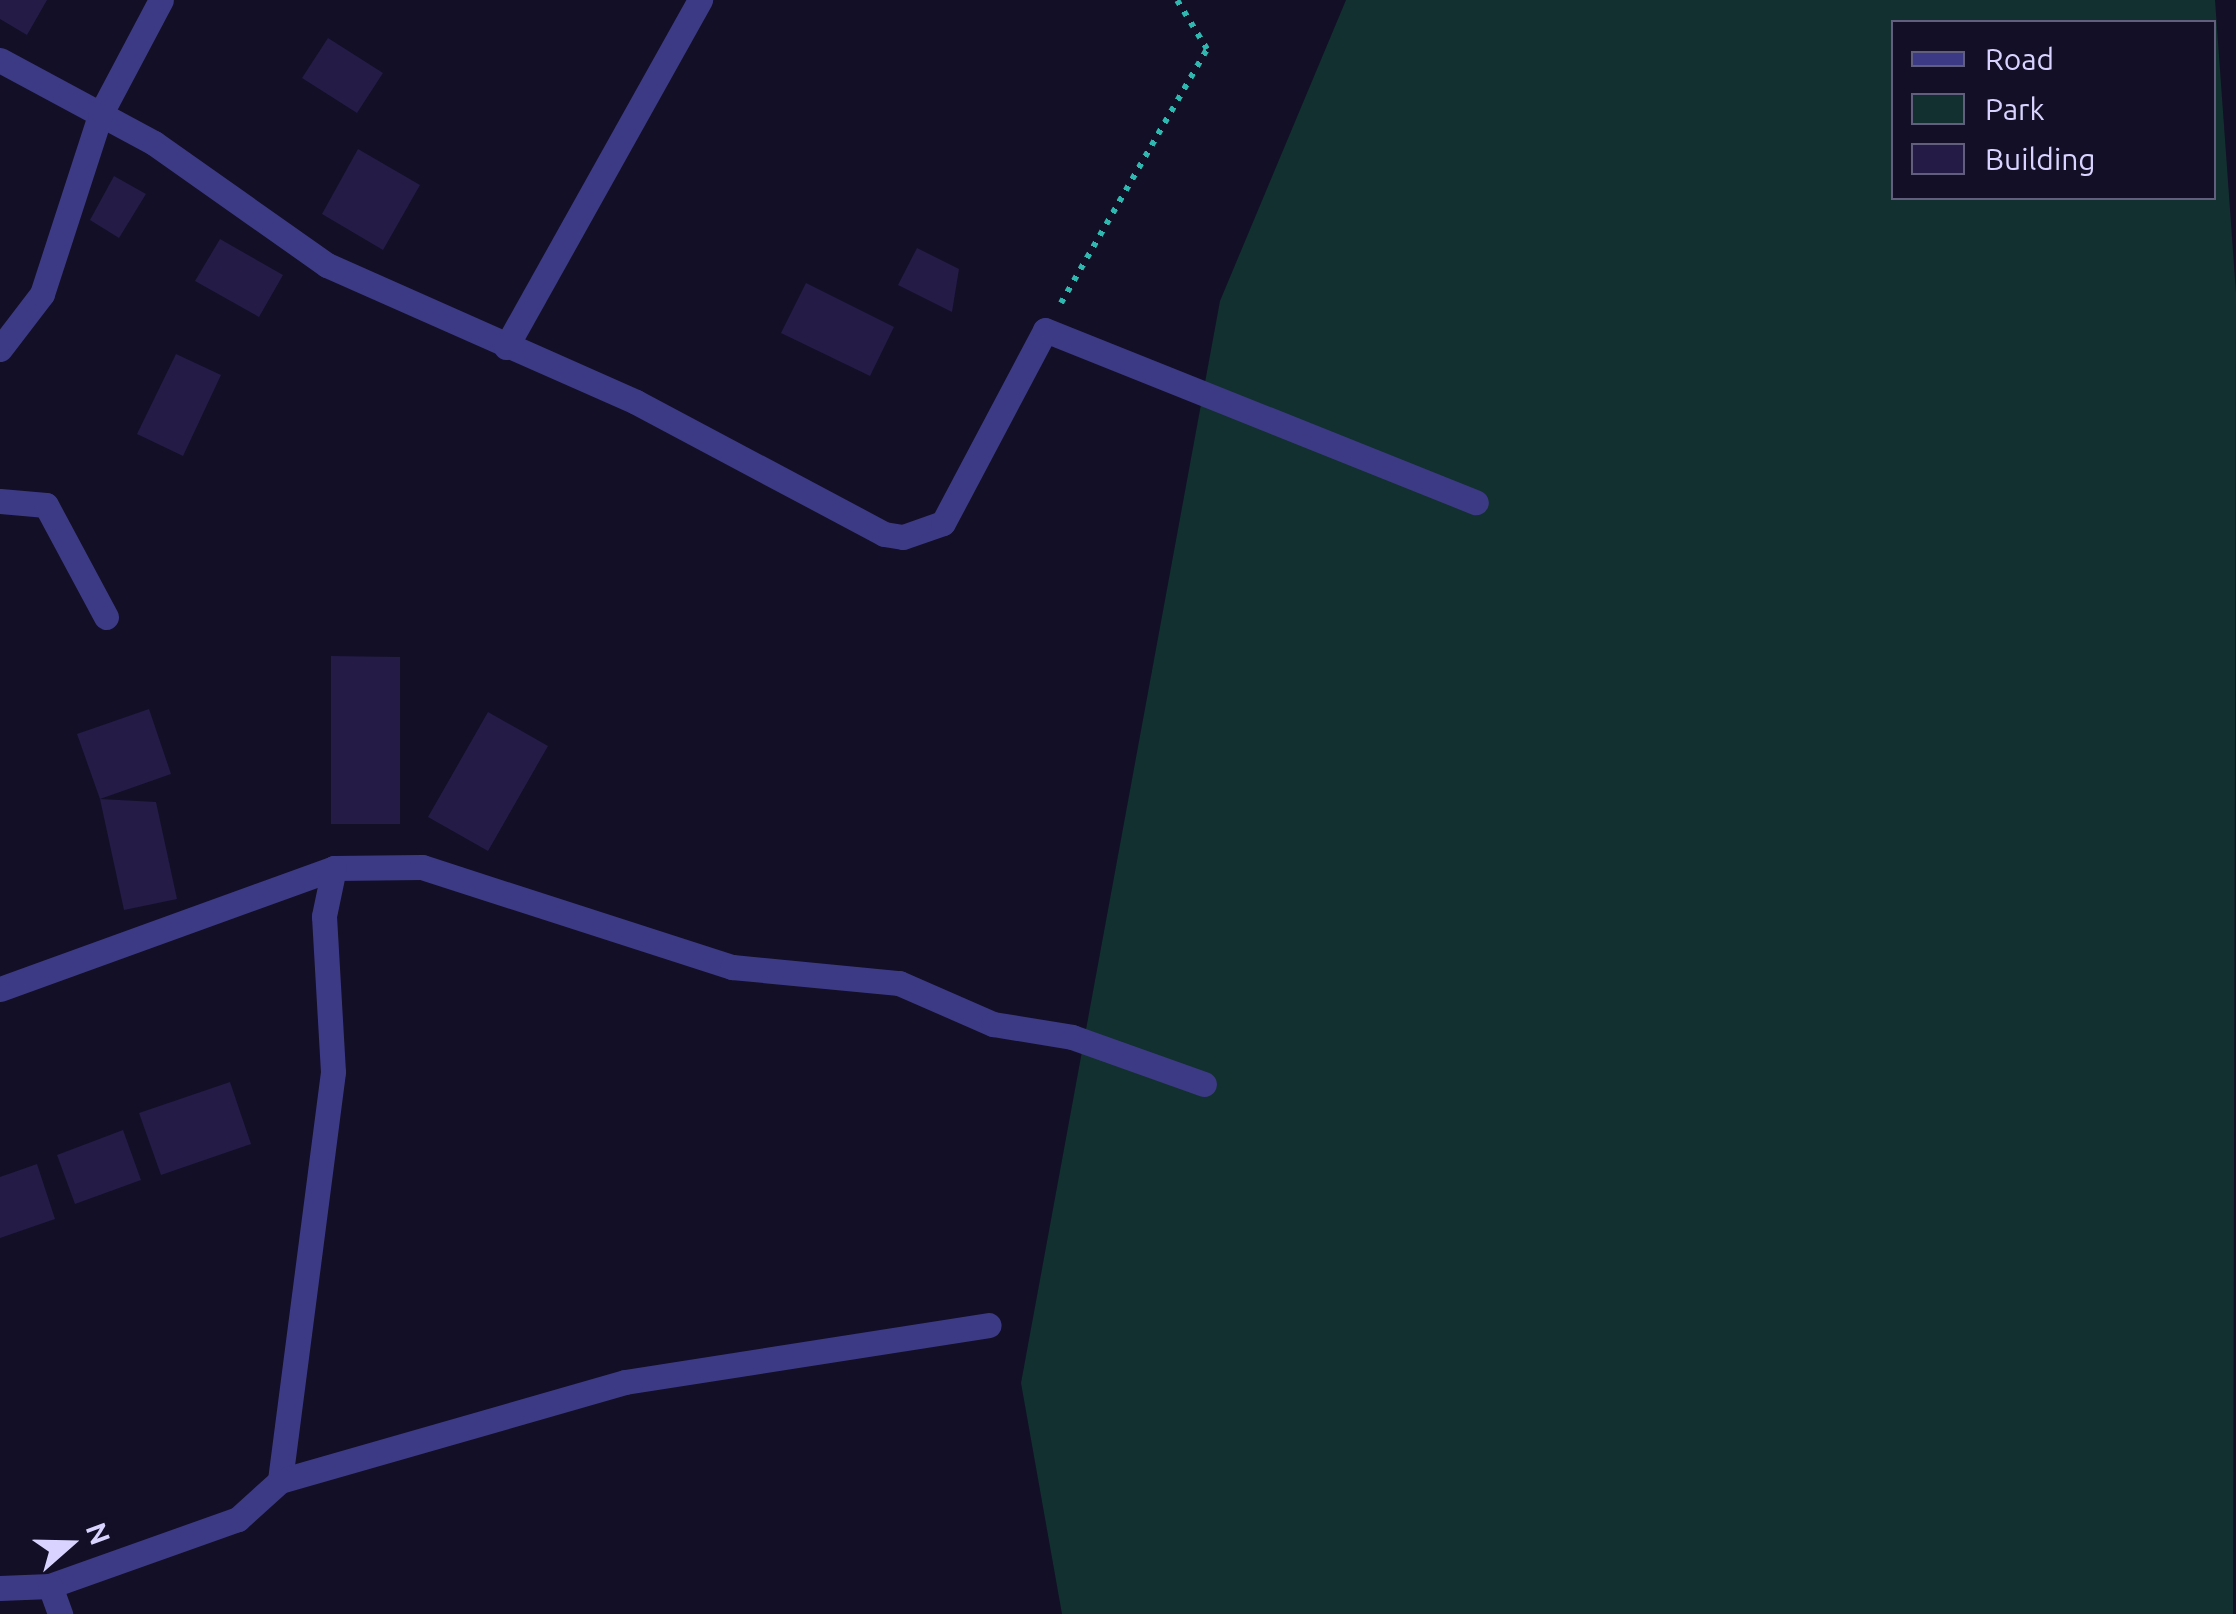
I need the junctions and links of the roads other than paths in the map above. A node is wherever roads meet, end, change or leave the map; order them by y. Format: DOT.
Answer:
graph roads {
  1 [pos="161,0"];
  2 [pos="700,0"];
  3 [pos="0,60"];
  4 [pos="100,115"];
  5 [pos="506,347"];
  6 [pos="0,349"];
  7 [pos="0,501"];
  8 [pos="1476,502"];
  9 [pos="106,617"];
  10 [pos="334,868"];
  11 [pos="0,989"];
  12 [pos="1204,1084"];
  13 [pos="989,1325"];
  14 [pos="280,1481"];
  15 [pos="50,1586"];
  16 [pos="0,1588"];
  17 [pos="60,1614"];
  1 -- 4 [label="street"];
  2 -- 5 [label="street"];
  3 -- 4 [label="street"];
  4 -- 5 [label="street"];
  4 -- 6 [label="street"];
  5 -- 8 [label="street"];
  7 -- 9 [label="street"];
  10 -- 11 [label="street"];
  10 -- 12 [label="street"];
  10 -- 14 [label="street"];
  13 -- 14 [label="street"];
  14 -- 15 [label="street"];
  15 -- 16 [label="street"];
  15 -- 17 [label="street"];
}
